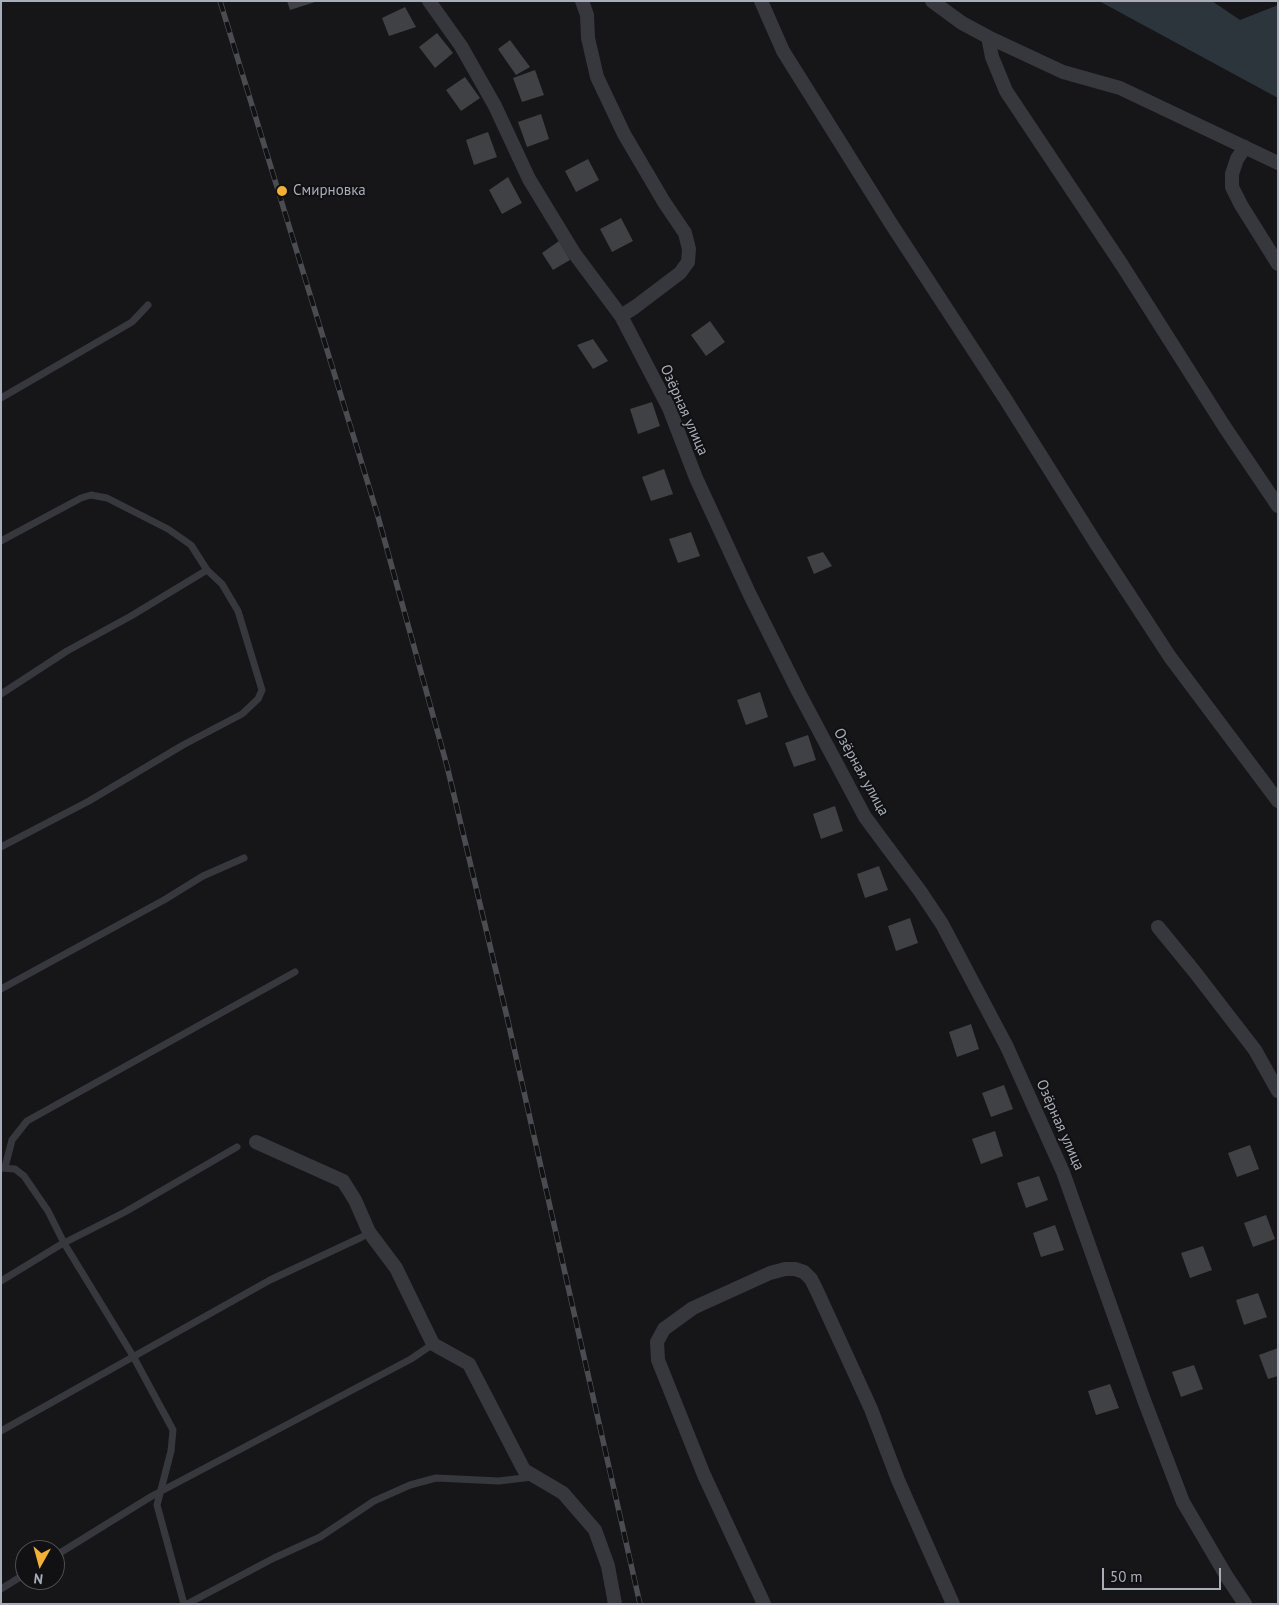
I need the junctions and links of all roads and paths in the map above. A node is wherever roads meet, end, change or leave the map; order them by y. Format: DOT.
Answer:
graph roads {
  1 [pos="429,1"];
  2 [pos="582,1"];
  3 [pos="761,1"];
  4 [pos="932,1"];
  5 [pos="988,37"];
  6 [pos="1245,147"];
  7 [pos="1278,163"];
  8 [pos="1278,264"];
  9 [pos="148,306"];
  10 [pos="621,316"];
  11 [pos="1,398"];
  12 [pos="1278,506"];
  13 [pos="1,541"];
  14 [pos="207,570"];
  15 [pos="1,694"];
  16 [pos="1278,801"];
  17 [pos="1,847"];
  18 [pos="244,858"];
  19 [pos="1158,927"];
  20 [pos="295,972"];
  21 [pos="1,990"];
  22 [pos="1278,1091"];
  23 [pos="256,1142"];
  24 [pos="237,1147"];
  25 [pos="3,1167"];
  26 [pos="362,1237"];
  27 [pos="64,1243"];
  28 [pos="1,1281"];
  29 [pos="433,1344"];
  30 [pos="133,1356"];
  31 [pos="1,1430"];
  32 [pos="535,1476"];
  33 [pos="160,1492"];
  34 [pos="65,1550"];
  35 [pos="15,1580"];
  36 [pos="1,1589"];
  37 [pos="185,1604"];
  38 [pos="615,1604"];
  39 [pos="764,1604"];
  40 [pos="953,1604"];
  41 [pos="1245,1604"];
  1 -- 10 [label="street, Озёрная улица"];
  2 -- 10 [label="street"];
  3 -- 16 [label="street"];
  4 -- 5 [label="street"];
  5 -- 6 [label="street"];
  5 -- 12 [label="street"];
  6 -- 7 [label="street"];
  6 -- 8 [label="street"];
  9 -- 11 [label="lane"];
  10 -- 41 [label="street, Озёрная улица"];
  13 -- 14 [label="lane"];
  14 -- 15 [label="lane"];
  14 -- 17 [label="lane"];
  18 -- 21 [label="lane"];
  19 -- 22 [label="street"];
  20 -- 25 [label="lane"];
  23 -- 29 [label="street"];
  24 -- 27 [label="lane"];
  25 -- 27 [label="lane"];
  26 -- 30 [label="lane"];
  27 -- 28 [label="lane"];
  27 -- 30 [label="lane"];
  29 -- 32 [label="street"];
  29 -- 33 [label="lane"];
  30 -- 31 [label="lane"];
  30 -- 33 [label="lane"];
  32 -- 37 [label="lane"];
  32 -- 38 [label="street"];
  33 -- 34 [label="lane"];
  33 -- 37 [label="lane"];
  35 -- 36 [label="lane"];
  39 -- 40 [label="street"];
}
